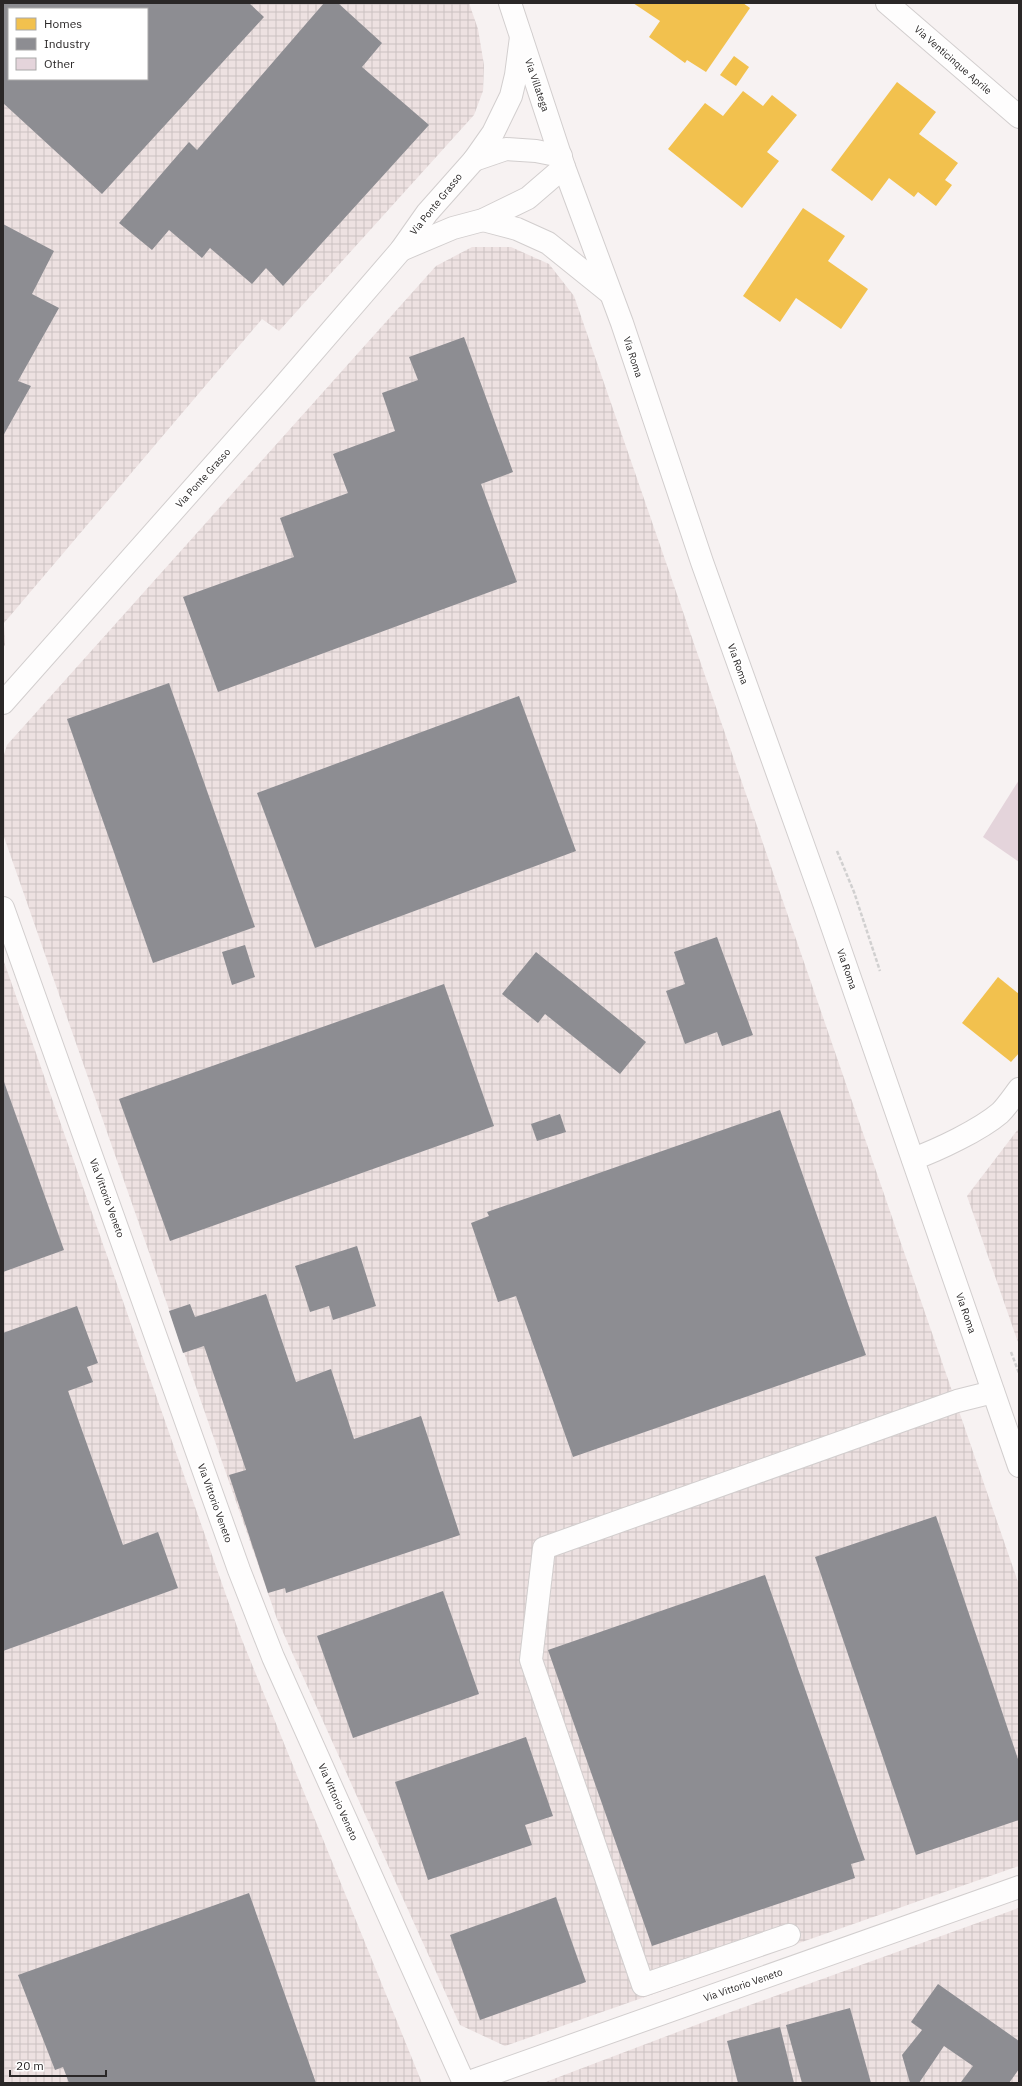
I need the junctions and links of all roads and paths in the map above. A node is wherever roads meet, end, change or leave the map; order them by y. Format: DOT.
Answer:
graph roads {
  1 [pos="510,3"];
  2 [pos="887,3"];
  3 [pos="521,37"];
  4 [pos="1019,117"];
  5 [pos="474,160"];
  6 [pos="563,162"];
  7 [pos="483,220"];
  8 [pos="401,250"];
  9 [pos="610,292"];
  10 [pos="3,703"];
  11 [pos="3,908"];
  12 [pos="1019,1089"];
  13 [pos="913,1159"];
  14 [pos="993,1392"];
  15 [pos="1019,1466"];
  16 [pos="1019,1887"];
  17 [pos="789,1936"];
  18 [pos="465,2083"];
  1 -- 3 [label="street, Via Villatega"];
  2 -- 4 [label="street, Via Venticinque Aprile"];
  3 -- 5 [label="street, Via Ponte Grasso"];
  3 -- 6 [label="street, Via Villatega"];
  5 -- 6 [label="street"];
  5 -- 8 [label="street, Via Ponte Grasso"];
  6 -- 7 [label="street, Via Ponte Grasso"];
  6 -- 9 [label="street, Via Roma"];
  7 -- 8 [label="street, Via Ponte Grasso"];
  7 -- 9 [label="street, Via Ponte Grasso"];
  8 -- 10 [label="street, Via Ponte Grasso"];
  9 -- 13 [label="street, Via Roma"];
  11 -- 18 [label="street, Via Vittorio Veneto"];
  12 -- 13 [label="street"];
  13 -- 14 [label="street, Via Roma"];
  14 -- 15 [label="street, Via Roma"];
  14 -- 17 [label="street"];
  16 -- 18 [label="street, Via Vittorio Veneto"];
}
